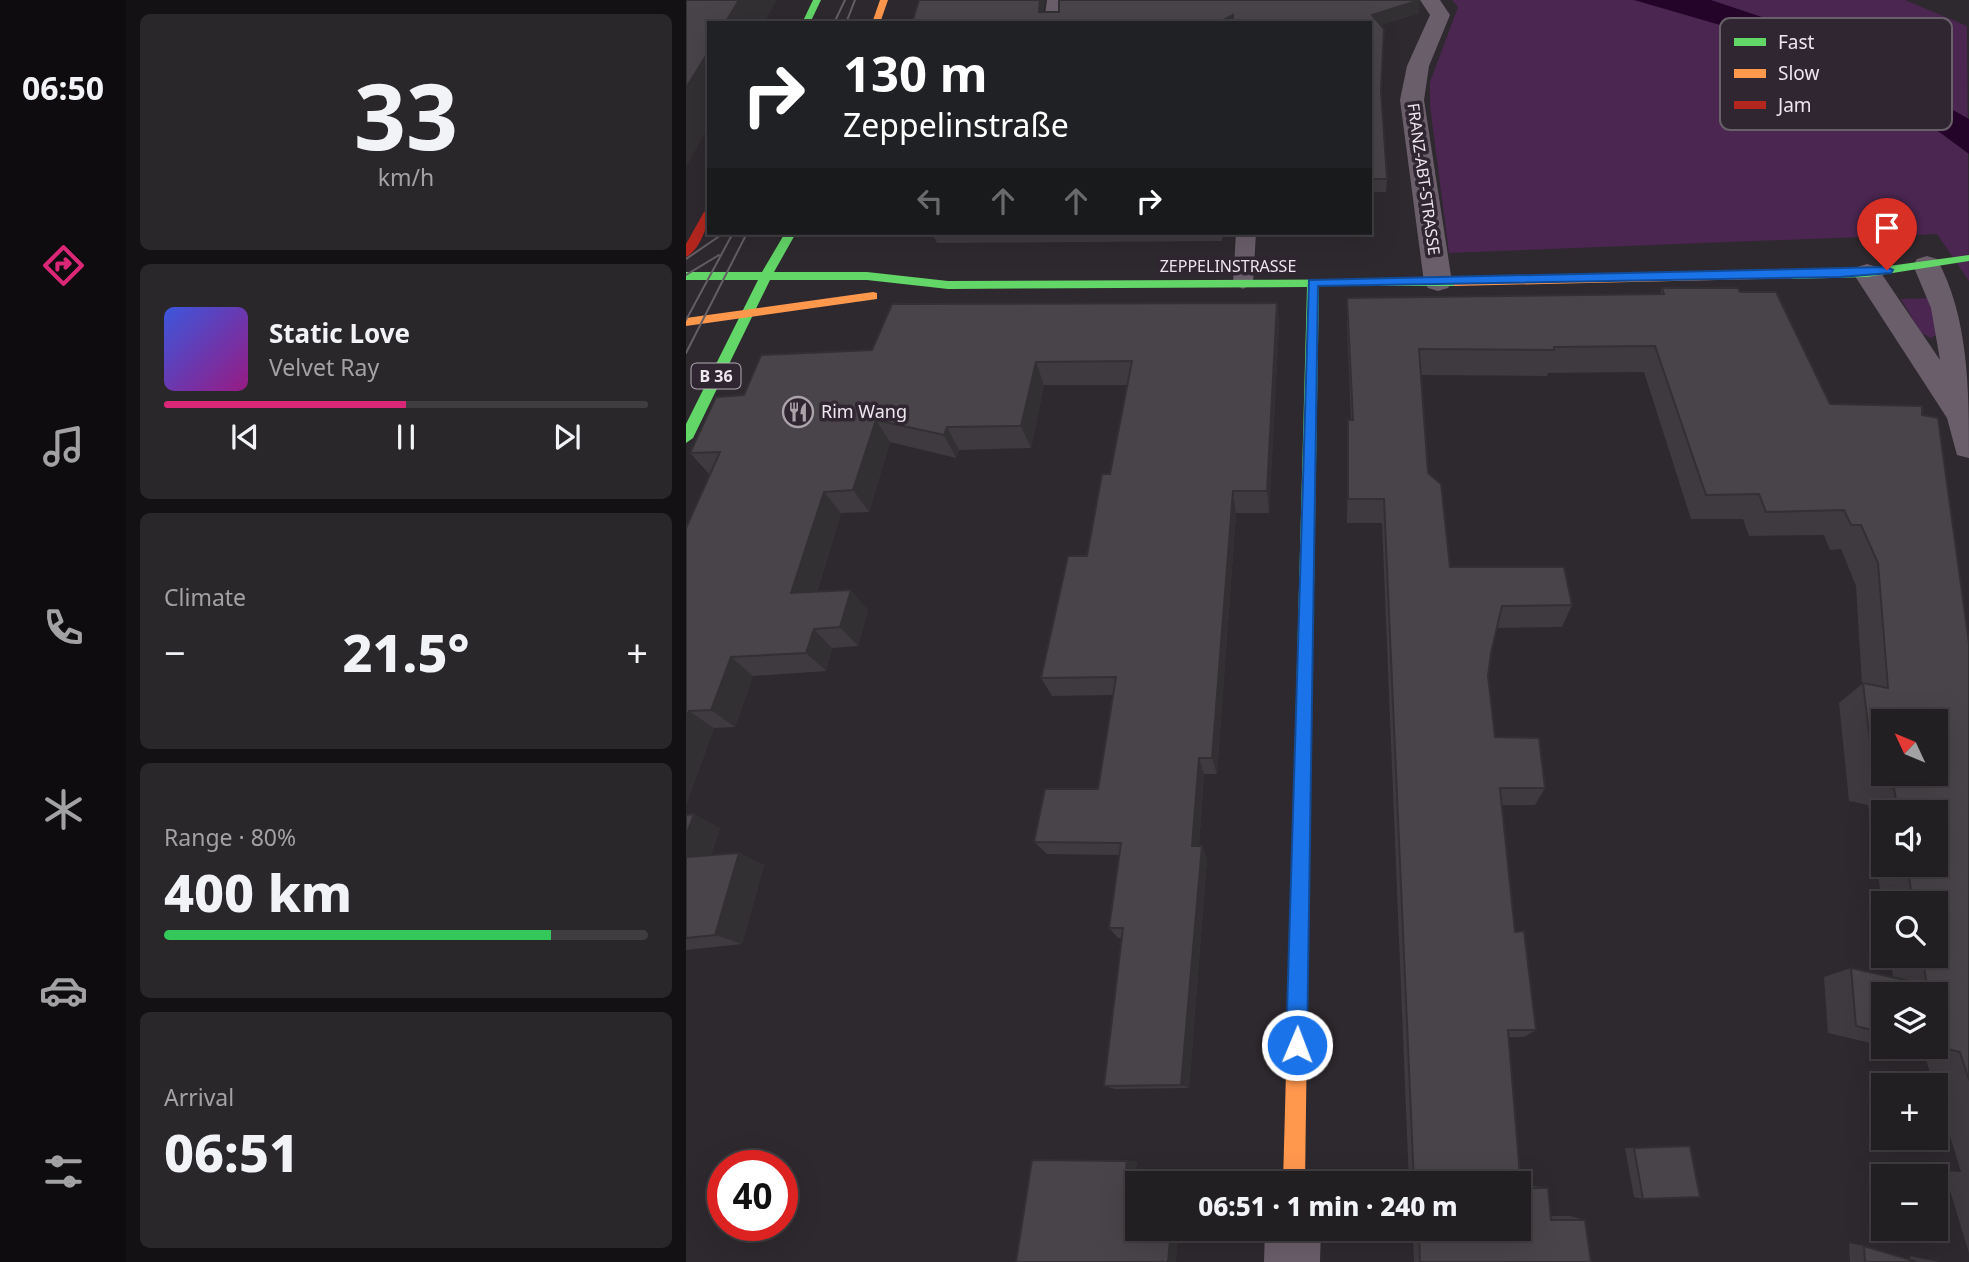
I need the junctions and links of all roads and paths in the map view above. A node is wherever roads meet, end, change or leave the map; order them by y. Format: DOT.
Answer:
graph roads {
  1 [pos="817,0"];
  2 [pos="884,0"];
  3 [pos="1054,0"];
  4 [pos="1430,0"];
  5 [pos="807,21"];
  6 [pos="877,21"];
  7 [pos="1052,21"];
  8 [pos="707,216"];
  9 [pos="789,235"];
  10 [pos="1246,235"];
  11 [pos="686,254"];
  12 [pos="1969,258"];
  13 [pos="1927,265"];
  14 [pos="1867,273"];
  15 [pos="686,276"];
  16 [pos="765,278"];
  17 [pos="1437,282"];
  18 [pos="1243,283"];
  19 [pos="1313,283"];
  20 [pos="948,285"];
  21 [pos="745,314"];
  22 [pos="686,322"];
  23 [pos="1965,430"];
  24 [pos="686,438"];
  25 [pos="1294,1171"];
  26 [pos="1293,1241"];
  27 [pos="1292,1262"];
  1 -- 5 [label="street"];
  2 -- 6 [label="street"];
  3 -- 7 [label="lane"];
  4 -- 17 [label="street, FRANZ-ABT-STRASSE"];
  8 -- 11 [label="street"];
  9 -- 16 [label="street, B 36"];
  10 -- 18 [label="lane"];
  12 -- 13 [label="street, ZEPPELINSTRASSE"];
  13 -- 14 [label="street, ZEPPELINSTRASSE"];
  13 -- 23 [label="street"];
  14 -- 17 [label="street, ZEPPELINSTRASSE"];
  14 -- 23 [label="street"];
  15 -- 16 [label="street, ZEPPELINSTRASSE"];
  16 -- 20 [label="street, ZEPPELINSTRASSE"];
  16 -- 21 [label="street, B 36"];
  17 -- 19 [label="street, ZEPPELINSTRASSE"];
  18 -- 19 [label="street, ZEPPELINSTRASSE"];
  18 -- 20 [label="street, ZEPPELINSTRASSE"];
  19 -- 25 [label="street"];
  20 -- 21 [label="street, ZEPPELINSTRASSE"];
  21 -- 22 [label="street, ZEPPELINSTRASSE"];
  21 -- 24 [label="street, B 36"];
  26 -- 27 [label="street"];
}
